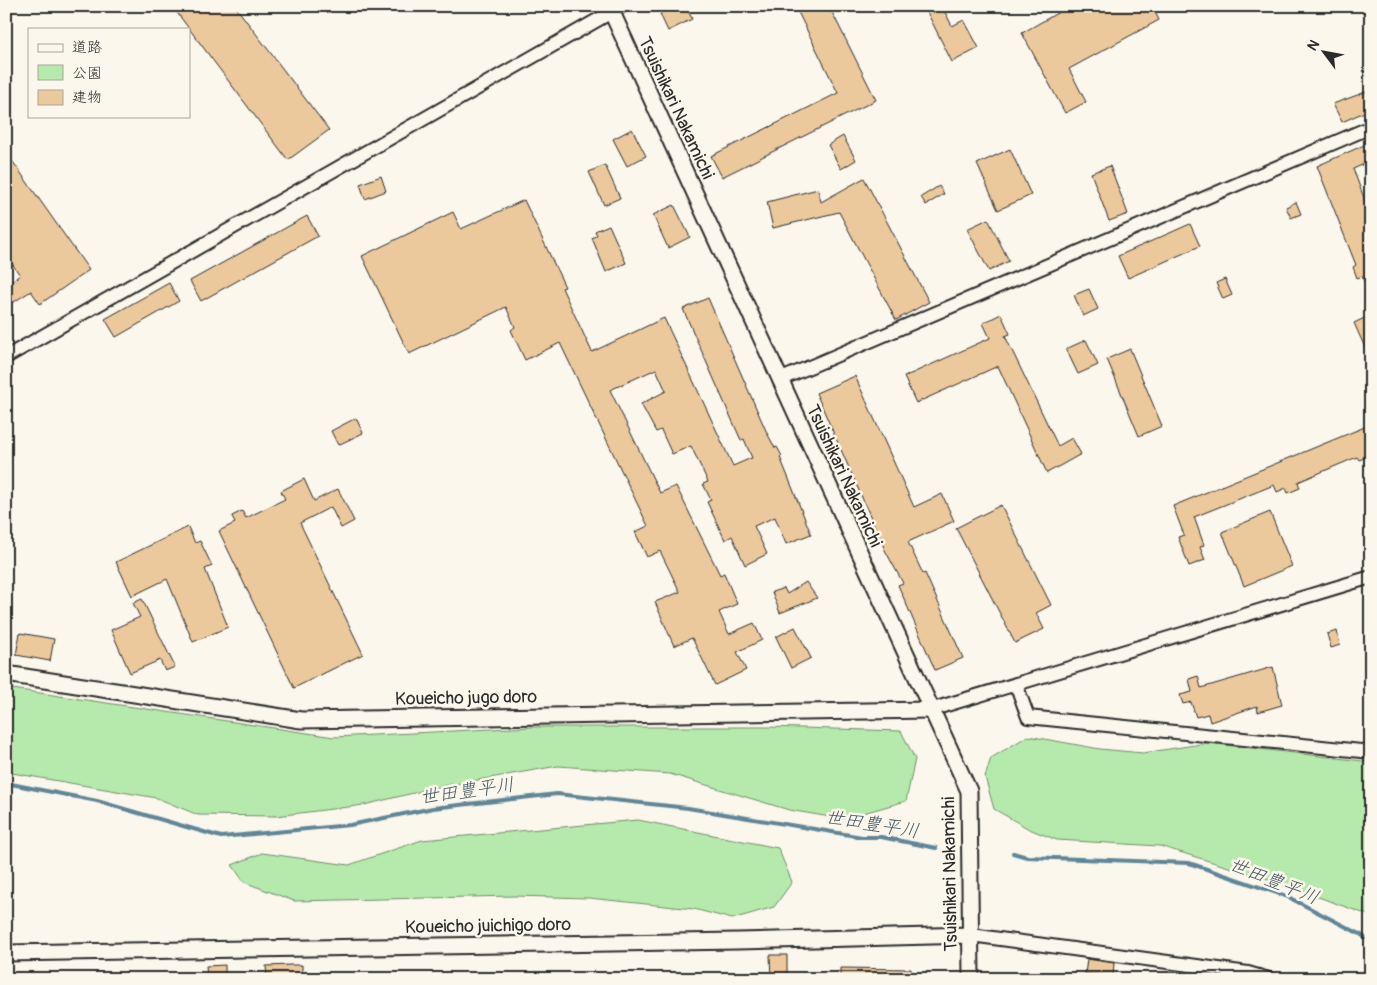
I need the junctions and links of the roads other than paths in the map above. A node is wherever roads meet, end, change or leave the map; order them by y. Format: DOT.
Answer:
graph roads {
  1 [pos="614,8"];
  2 [pos="1371,127"];
  3 [pos="6,357"];
  4 [pos="779,380"];
  5 [pos="1371,577"];
  6 [pos="6,674"];
  7 [pos="1016,684"];
  8 [pos="930,710"];
  9 [pos="1371,752"];
  10 [pos="971,935"];
  11 [pos="6,953"];
  12 [pos="971,979"];
  13 [pos="1269,979"];
  1 -- 3 [label="street"];
  1 -- 4 [label="street, Tsuishikari Nakamichi"];
  2 -- 4 [label="street"];
  4 -- 8 [label="street, Tsuishikari Nakamichi"];
  5 -- 7 [label="street"];
  6 -- 8 [label="street, Koueicho jugo doro"];
  7 -- 8 [label="street"];
  7 -- 9 [label="street"];
  8 -- 10 [label="street, Tsuishikari Nakamichi"];
  10 -- 11 [label="street, Koueicho juichigo doro"];
  10 -- 12 [label="street, Tsuishikari Nakamichi"];
  10 -- 13 [label="street"];
}
